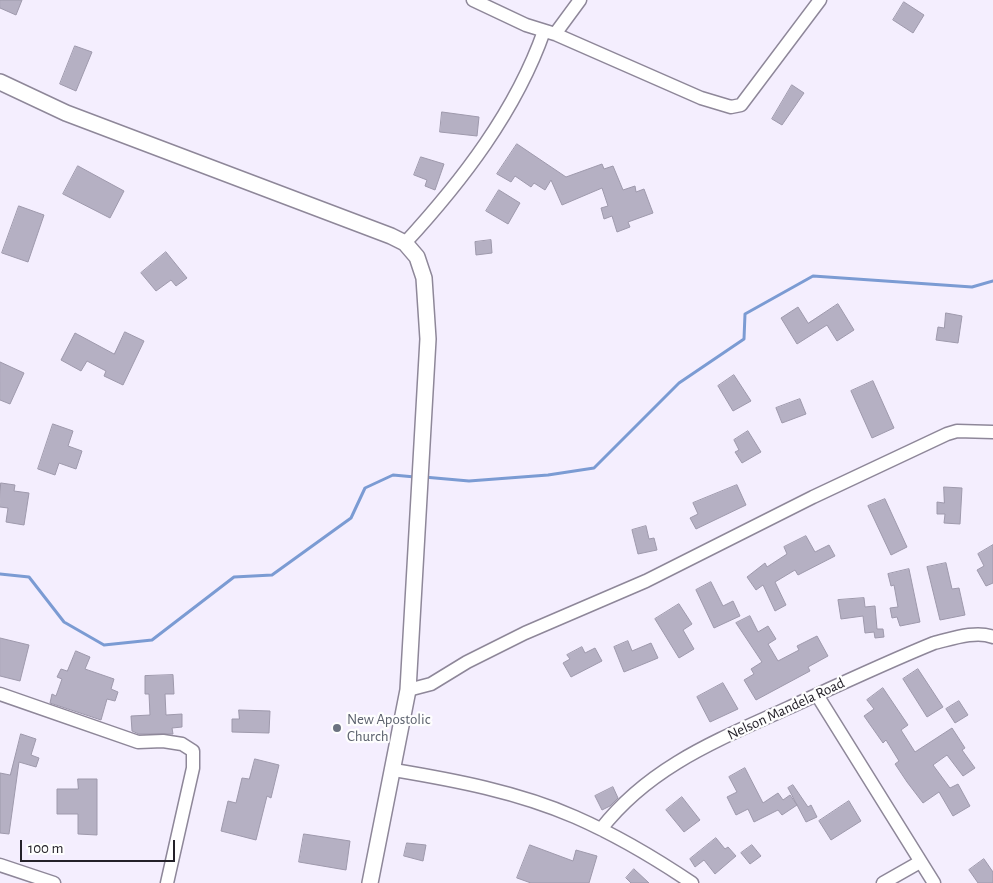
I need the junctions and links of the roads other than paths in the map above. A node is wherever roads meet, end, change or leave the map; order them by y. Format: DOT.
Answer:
graph roads {
  1 [pos="473,0"];
  2 [pos="580,0"];
  3 [pos="820,0"];
  4 [pos="550,32"];
  5 [pos="0,82"];
  6 [pos="405,243"];
  7 [pos="993,432"];
  8 [pos="993,637"];
  9 [pos="408,690"];
  10 [pos="0,694"];
  11 [pos="817,695"];
  12 [pos="394,770"];
  13 [pos="601,829"];
  14 [pos="920,862"];
  15 [pos="0,865"];
  16 [pos="54,883"];
  17 [pos="167,883"];
  18 [pos="370,883"];
  19 [pos="692,883"];
  20 [pos="883,883"];
  21 [pos="934,883"];
  1 -- 4 [label="street"];
  2 -- 4 [label="street"];
  3 -- 4 [label="street"];
  4 -- 6 [label="street"];
  5 -- 6 [label="street"];
  6 -- 9 [label="street"];
  7 -- 9 [label="street"];
  8 -- 11 [label="street, Nelson Mandela Road"];
  9 -- 12 [label="street"];
  10 -- 17 [label="street"];
  11 -- 13 [label="street, Nelson Mandela Road"];
  11 -- 14 [label="street"];
  12 -- 13 [label="street"];
  12 -- 18 [label="street"];
  13 -- 19 [label="street"];
  14 -- 20 [label="street"];
  14 -- 21 [label="street"];
  15 -- 16 [label="street"];
}
